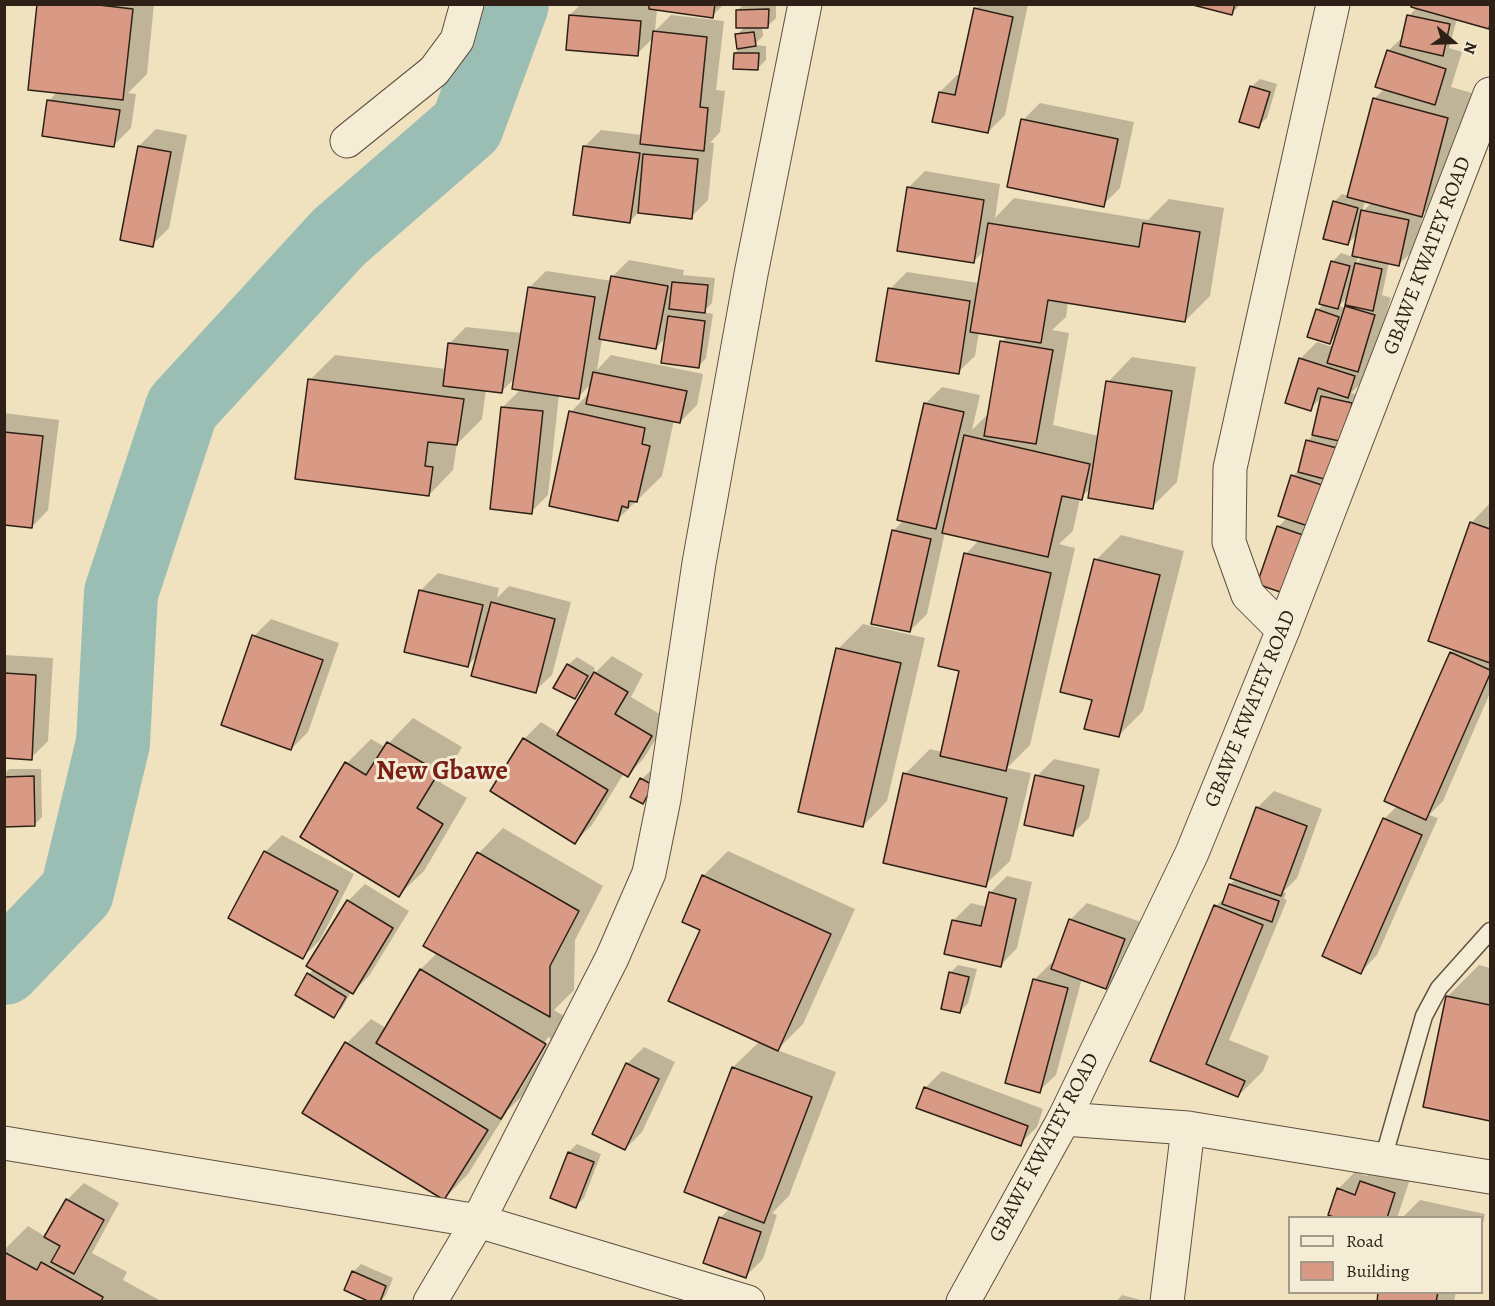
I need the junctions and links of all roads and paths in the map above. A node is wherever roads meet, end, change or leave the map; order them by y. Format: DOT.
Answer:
graph roads {
  1 [pos="467,4"];
  2 [pos="805,4"];
  3 [pos="1333,4"];
  4 [pos="1491,94"];
  5 [pos="347,141"];
  6 [pos="1283,630"];
  7 [pos="1491,931"];
  8 [pos="1064,1119"];
  9 [pos="1188,1128"];
  10 [pos="4,1143"];
  11 [pos="1383,1159"];
  12 [pos="1491,1177"];
  13 [pos="478,1221"];
  14 [pos="430,1302"];
  15 [pos="748,1302"];
  16 [pos="963,1302"];
  17 [pos="1167,1302"];
  1 -- 5 [label="street"];
  2 -- 13 [label="street"];
  3 -- 6 [label="street"];
  4 -- 6 [label="street, GBAWE KWATEY ROAD"];
  6 -- 8 [label="street, GBAWE KWATEY ROAD"];
  7 -- 11 [label="lane"];
  8 -- 9 [label="street"];
  8 -- 16 [label="street, GBAWE KWATEY ROAD"];
  9 -- 11 [label="street"];
  9 -- 17 [label="street"];
  10 -- 13 [label="street"];
  11 -- 12 [label="street"];
  13 -- 14 [label="street"];
  13 -- 15 [label="street"];
}
